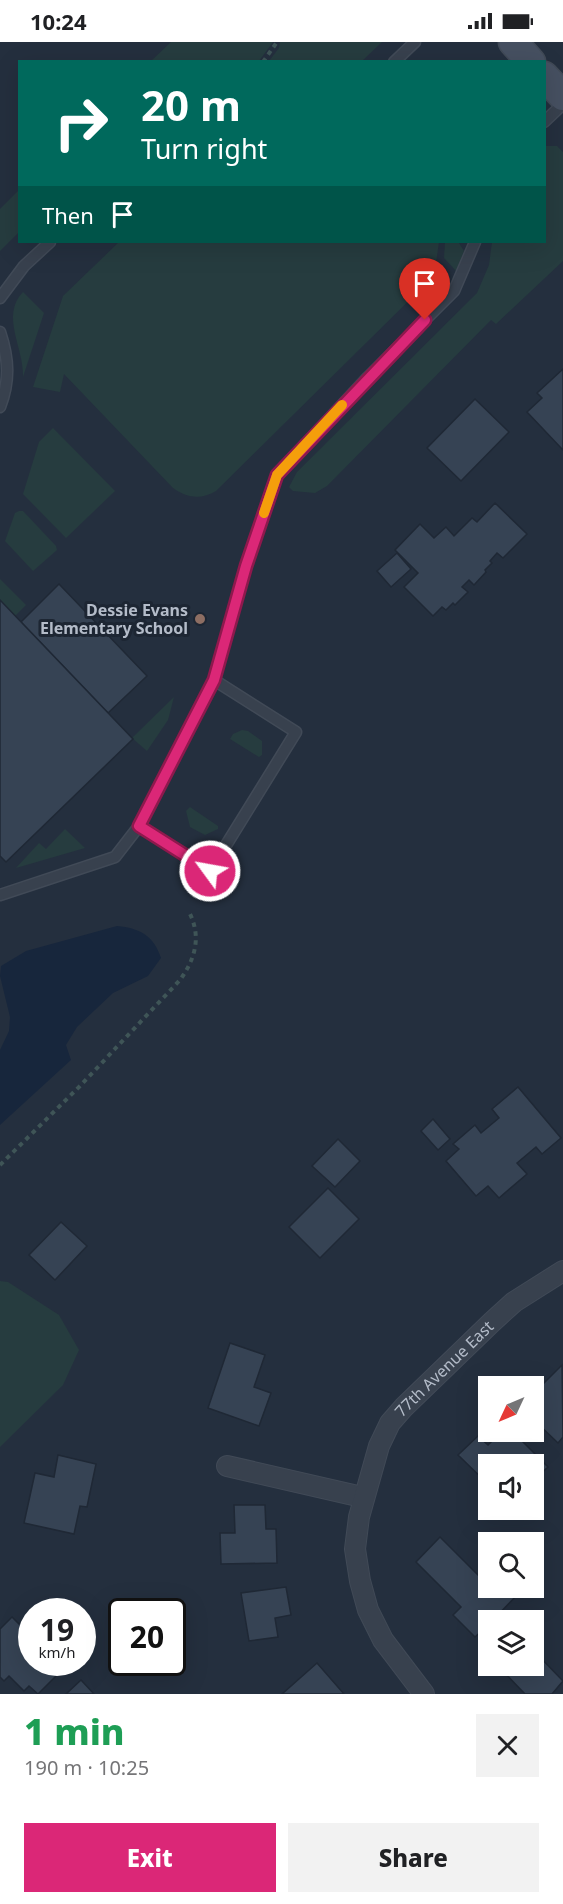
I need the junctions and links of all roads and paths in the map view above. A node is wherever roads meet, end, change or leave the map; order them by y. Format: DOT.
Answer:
graph roads {
  1 [pos="277,42"];
  2 [pos="415,42"];
  3 [pos="513,42"];
  4 [pos="264,60"];
  5 [pos="396,60"];
  6 [pos="529,60"];
  7 [pos="546,78"];
  8 [pos="563,96"];
  9 [pos="563,104"];
  10 [pos="546,120"];
  11 [pos="49,243"];
  12 [pos="475,243"];
  13 [pos="0,298"];
  14 [pos="0,332"];
  15 [pos="0,407"];
  16 [pos="214,680"];
  17 [pos="139,826"];
  18 [pos="0,895"];
  19 [pos="189,912"];
  20 [pos="0,1165"];
  21 [pos="563,1270"];
  22 [pos="227,1466"];
  23 [pos="362,1497"];
  24 [pos="424,1694"];
  1 -- 4 [label="path"];
  2 -- 5 [label="lane"];
  3 -- 6 [label="street"];
  7 -- 8 [label="street"];
  9 -- 10 [label="lane"];
  11 -- 13 [label="lane"];
  12 -- 16 [label="lane"];
  14 -- 15 [label="lane"];
  16 -- 17 [label="lane"];
  16 -- 17 [label="lane"];
  17 -- 18 [label="lane"];
  19 -- 20 [label="path"];
  21 -- 23 [label="street, 77th Avenue East"];
  22 -- 23 [label="street"];
  23 -- 24 [label="street, 77th Avenue East"];
}
